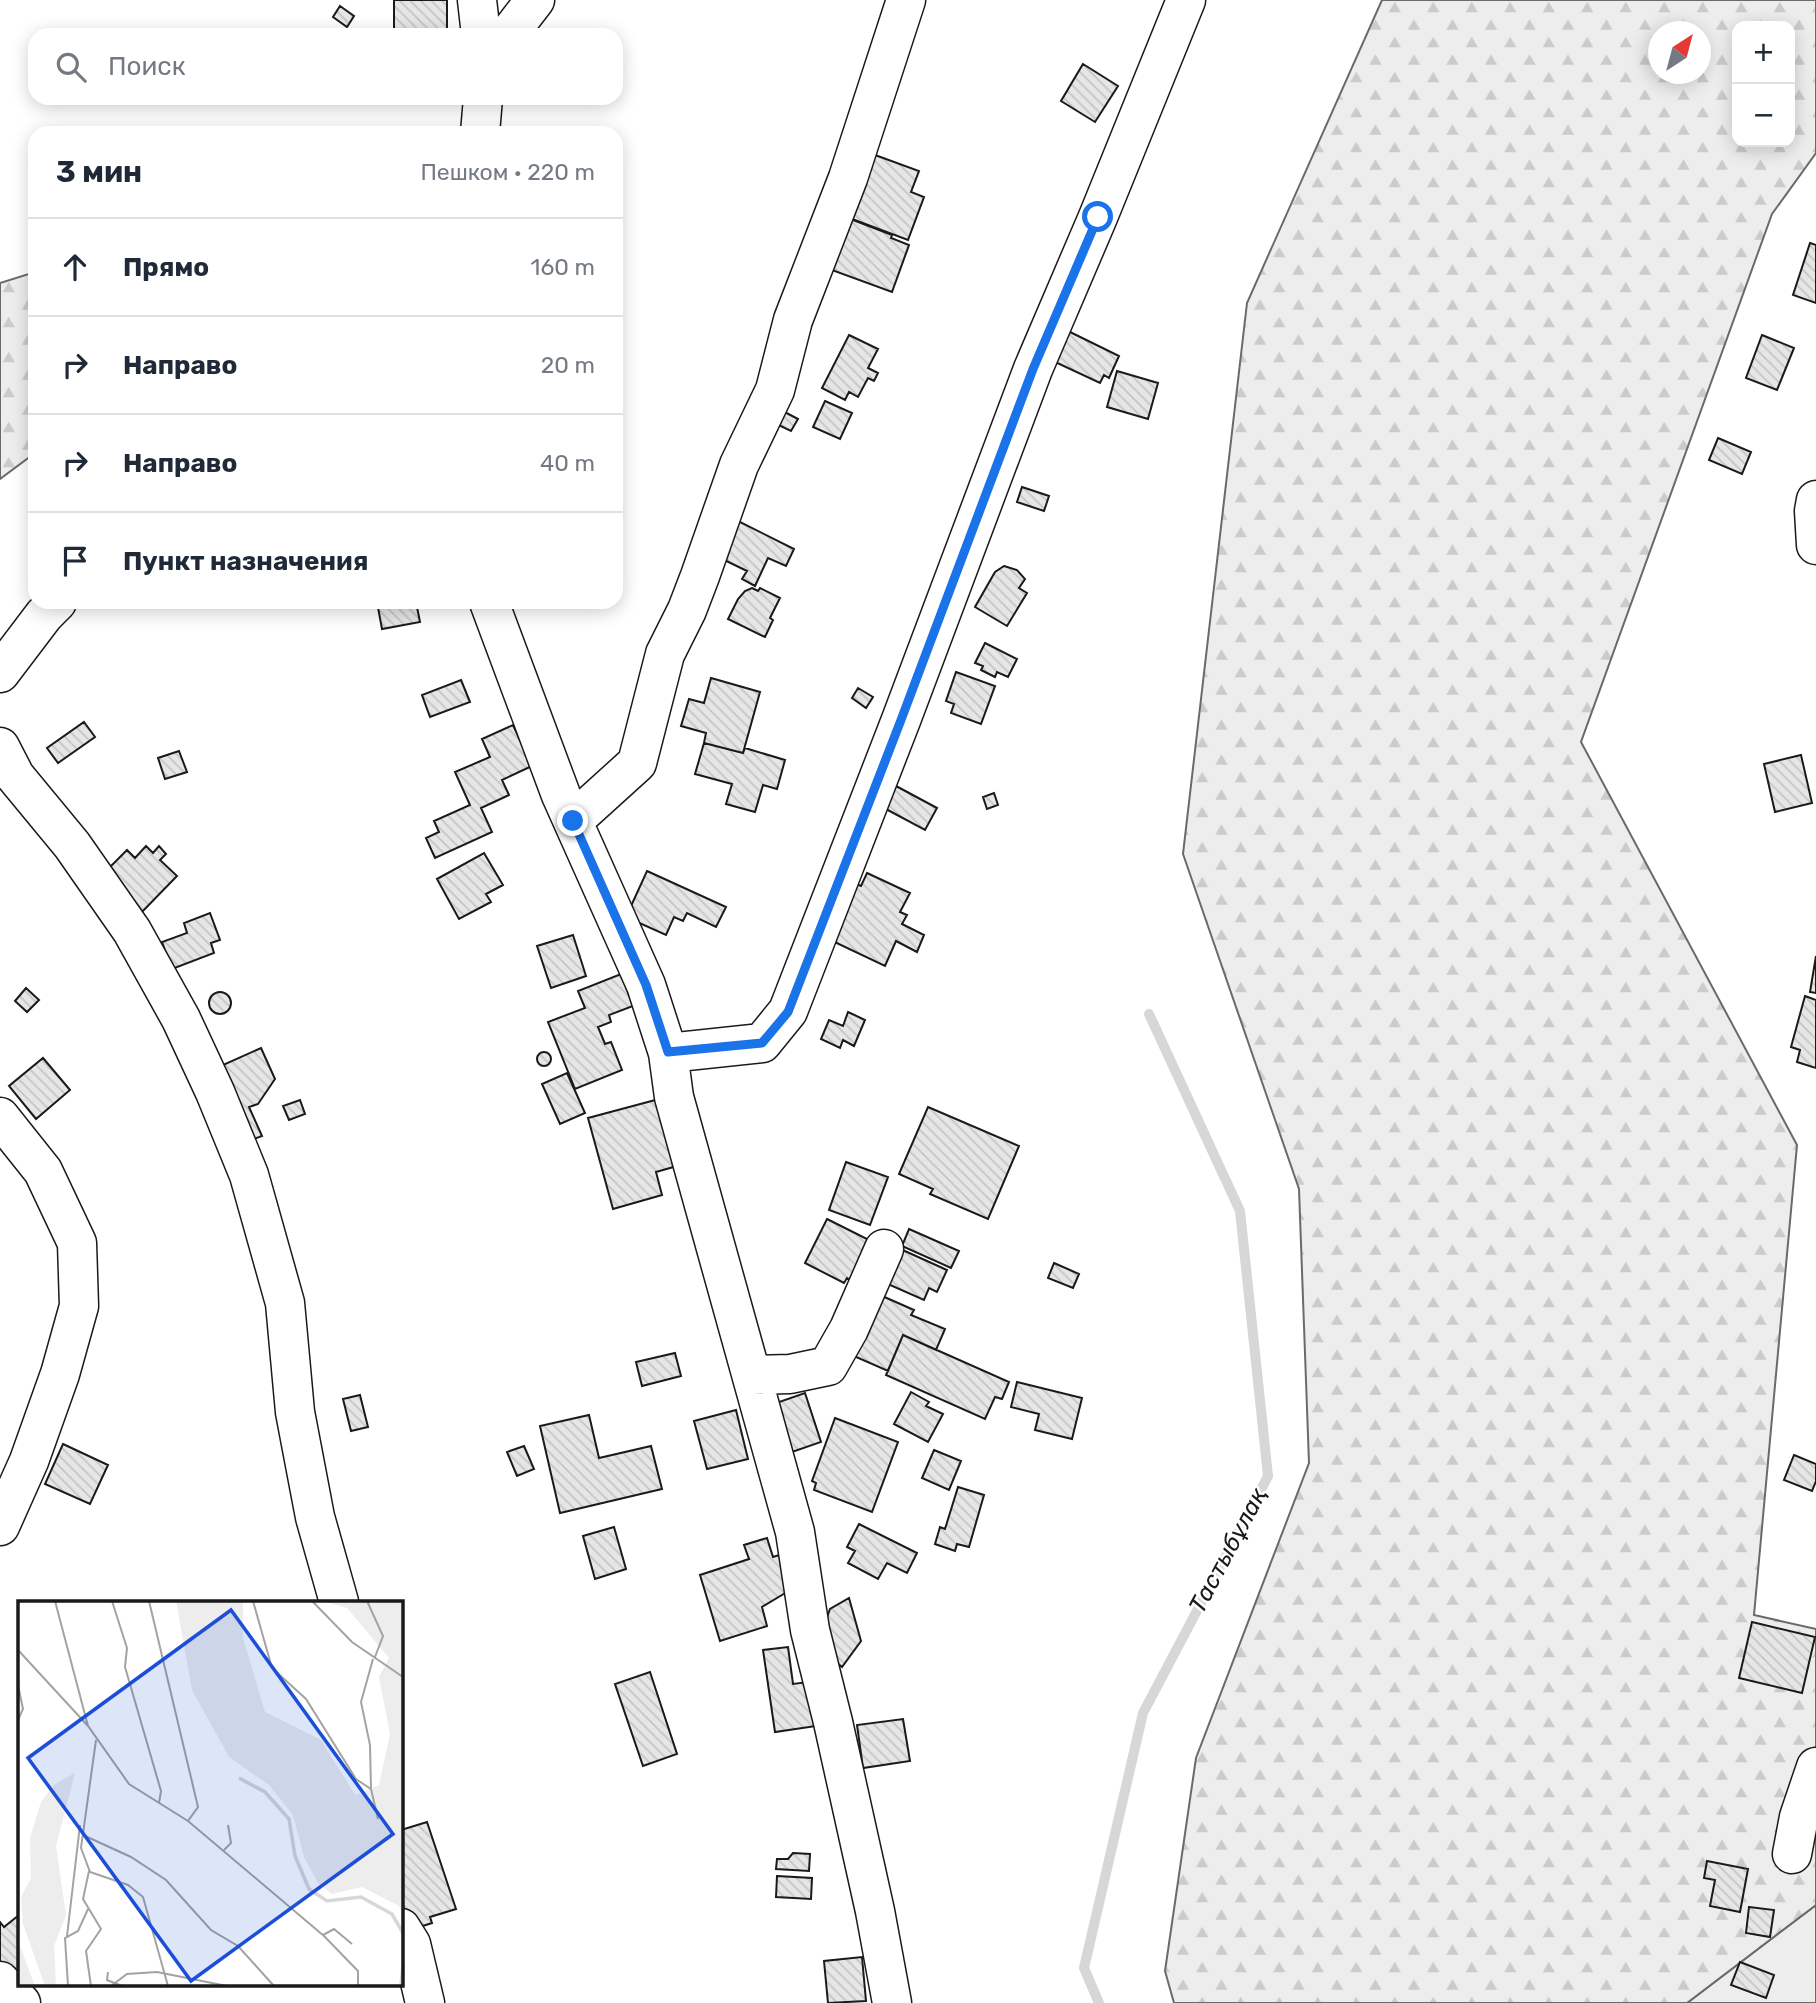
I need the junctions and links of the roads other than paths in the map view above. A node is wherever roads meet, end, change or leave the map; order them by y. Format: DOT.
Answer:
graph roads {
  1 [pos="477,0"];
  2 [pos="535,0"];
  3 [pos="906,0"];
  4 [pos="1186,0"];
  5 [pos="480,28"];
  6 [pos="513,28"];
  7 [pos="482,105"];
  8 [pos="481,126"];
  9 [pos="1816,500"];
  10 [pos="1816,545"];
  11 [pos="28,604"];
  12 [pos="50,609"];
  13 [pos="492,609"];
  14 [pos="0,626"];
  15 [pos="0,673"];
  16 [pos="0,747"];
  17 [pos="573,821"];
  18 [pos="668,1052"];
  19 [pos="0,1118"];
  20 [pos="884,1249"];
  21 [pos="752,1376"];
  22 [pos="0,1526"];
  23 [pos="339,1601"];
  24 [pos="1816,1767"];
  25 [pos="1792,1854"];
  26 [pos="402,1930"];
  27 [pos="0,1981"];
  28 [pos="21,2003"];
  29 [pos="425,2003"];
  30 [pos="892,2003"];
  1 -- 5 [label="street"];
  2 -- 6 [label="street"];
  3 -- 17 [label="street"];
  4 -- 18 [label="street"];
  7 -- 8 [label="street"];
  9 -- 10 [label="street"];
  11 -- 14 [label="street"];
  12 -- 15 [label="street"];
  13 -- 17 [label="street"];
  16 -- 23 [label="street"];
  17 -- 18 [label="street"];
  18 -- 21 [label="street"];
  19 -- 22 [label="street"];
  20 -- 21 [label="street"];
  21 -- 30 [label="street"];
  24 -- 25 [label="street"];
  26 -- 29 [label="street"];
  27 -- 28 [label="street"];
}
